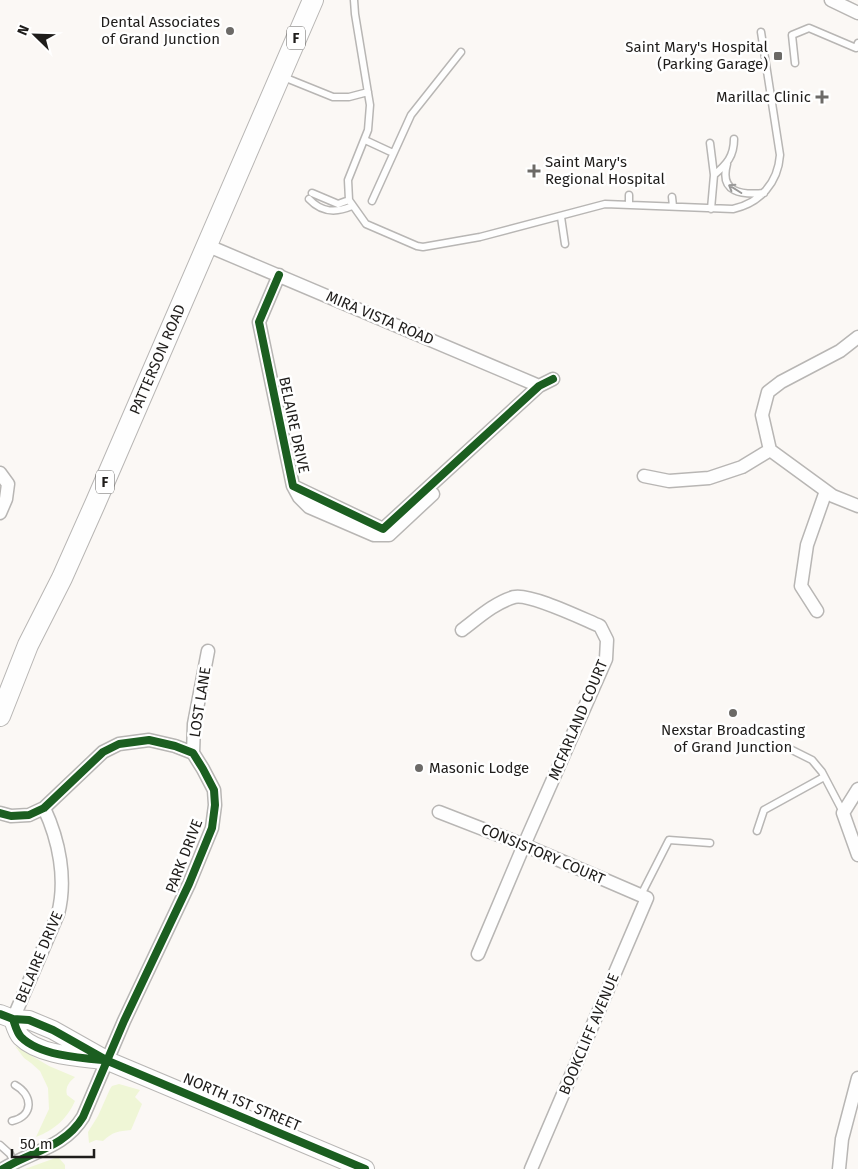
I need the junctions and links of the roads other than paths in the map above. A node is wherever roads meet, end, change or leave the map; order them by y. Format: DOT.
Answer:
graph roads {
  1 [pos="312,0"];
  2 [pos="354,0"];
  3 [pos="830,0"];
  4 [pos="858,13"];
  5 [pos="761,32"];
  6 [pos="858,43"];
  7 [pos="461,52"];
  8 [pos="795,63"];
  9 [pos="280,76"];
  10 [pos="368,92"];
  11 [pos="734,139"];
  12 [pos="365,140"];
  13 [pos="710,143"];
  14 [pos="393,152"];
  15 [pos="727,164"];
  16 [pos="714,175"];
  17 [pos="764,193"];
  18 [pos="629,195"];
  19 [pos="311,196"];
  20 [pos="672,197"];
  21 [pos="372,201"];
  22 [pos="350,203"];
  23 [pos="629,204"];
  24 [pos="673,206"];
  25 [pos="711,209"];
  26 [pos="561,217"];
  27 [pos="565,244"];
  28 [pos="206,245"];
  29 [pos="279,275"];
  30 [pos="858,337"];
  31 [pos="553,379"];
  32 [pos="540,386"];
  33 [pos="770,450"];
  34 [pos="0,473"];
  35 [pos="644,476"];
  36 [pos="826,491"];
  37 [pos="858,506"];
  38 [pos="0,513"];
  39 [pos="817,611"];
  40 [pos="462,630"];
  41 [pos="208,651"];
  42 [pos="0,716"];
  43 [pos="790,749"];
  44 [pos="193,753"];
  45 [pos="824,777"];
  46 [pos="858,789"];
  47 [pos="44,808"];
  48 [pos="439,812"];
  49 [pos="0,813"];
  50 [pos="844,813"];
  51 [pos="757,831"];
  52 [pos="710,842"];
  53 [pos="524,845"];
  54 [pos="858,855"];
  55 [pos="644,897"];
  56 [pos="478,954"];
  57 [pos="6,1017"];
  58 [pos="108,1060"];
  59 [pos="858,1078"];
  60 [pos="15,1086"];
  61 [pos="12,1121"];
  62 [pos="0,1145"];
  63 [pos="14,1162"];
  64 [pos="3,1169"];
  65 [pos="365,1169"];
  66 [pos="530,1169"];
  67 [pos="839,1169"];
  1 -- 9 [label="main road, PATTERSON ROAD / F"];
  2 -- 10 [label="lane"];
  3 -- 4 [label="street"];
  5 -- 17 [label="lane"];
  6 -- 8 [label="lane"];
  7 -- 14 [label="lane"];
  9 -- 10 [label="lane"];
  9 -- 28 [label="main road, PATTERSON ROAD / F"];
  10 -- 12 [label="lane"];
  11 -- 15 [label="lane"];
  12 -- 14 [label="lane"];
  12 -- 22 [label="lane"];
  13 -- 16 [label="lane"];
  14 -- 21 [label="lane"];
  15 -- 16 [label="lane"];
  17 -- 15 [label="lane, one-way"];
  16 -- 25 [label="lane"];
  17 -- 25 [label="lane"];
  18 -- 23 [label="lane"];
  19 -- 22 [label="lane"];
  20 -- 24 [label="lane"];
  22 -- 26 [label="lane"];
  23 -- 24 [label="lane"];
  23 -- 26 [label="lane"];
  24 -- 25 [label="lane"];
  26 -- 27 [label="lane"];
  28 -- 29 [label="street, MIRA VISTA ROAD"];
  28 -- 42 [label="main road, PATTERSON ROAD / F"];
  29 -- 32 [label="street, MIRA VISTA ROAD"];
  29 -- 32 [label="street, BELAIRE DRIVE"];
  30 -- 33 [label="street"];
  31 -- 32 [label="street"];
  33 -- 35 [label="street"];
  33 -- 36 [label="street"];
  34 -- 38 [label="street"];
  36 -- 37 [label="street"];
  36 -- 39 [label="street"];
  40 -- 53 [label="street, MCFARLAND COURT"];
  41 -- 44 [label="street, LOST LANE"];
  43 -- 45 [label="lane"];
  44 -- 47 [label="street"];
  44 -- 58 [label="street, PARK DRIVE"];
  45 -- 50 [label="lane"];
  45 -- 51 [label="lane"];
  46 -- 50 [label="street"];
  47 -- 49 [label="street"];
  47 -- 57 [label="street, BELAIRE DRIVE"];
  48 -- 53 [label="street, CONSISTORY COURT"];
  50 -- 54 [label="street"];
  52 -- 55 [label="lane"];
  53 -- 55 [label="street, CONSISTORY COURT"];
  53 -- 56 [label="street, MCFARLAND COURT"];
  55 -- 66 [label="street, BOOKCLIFF AVENUE"];
  57 -- 58 [label="main road, NORTH 1ST STREET"];
  58 -- 63 [label="street, PARK DRIVE"];
  58 -- 65 [label="main road, NORTH 1ST STREET"];
  59 -- 67 [label="street"];
  60 -- 61 [label="lane"];
  62 -- 63 [label="lane"];
  63 -- 64 [label="street, PARK DRIVE"];
}
